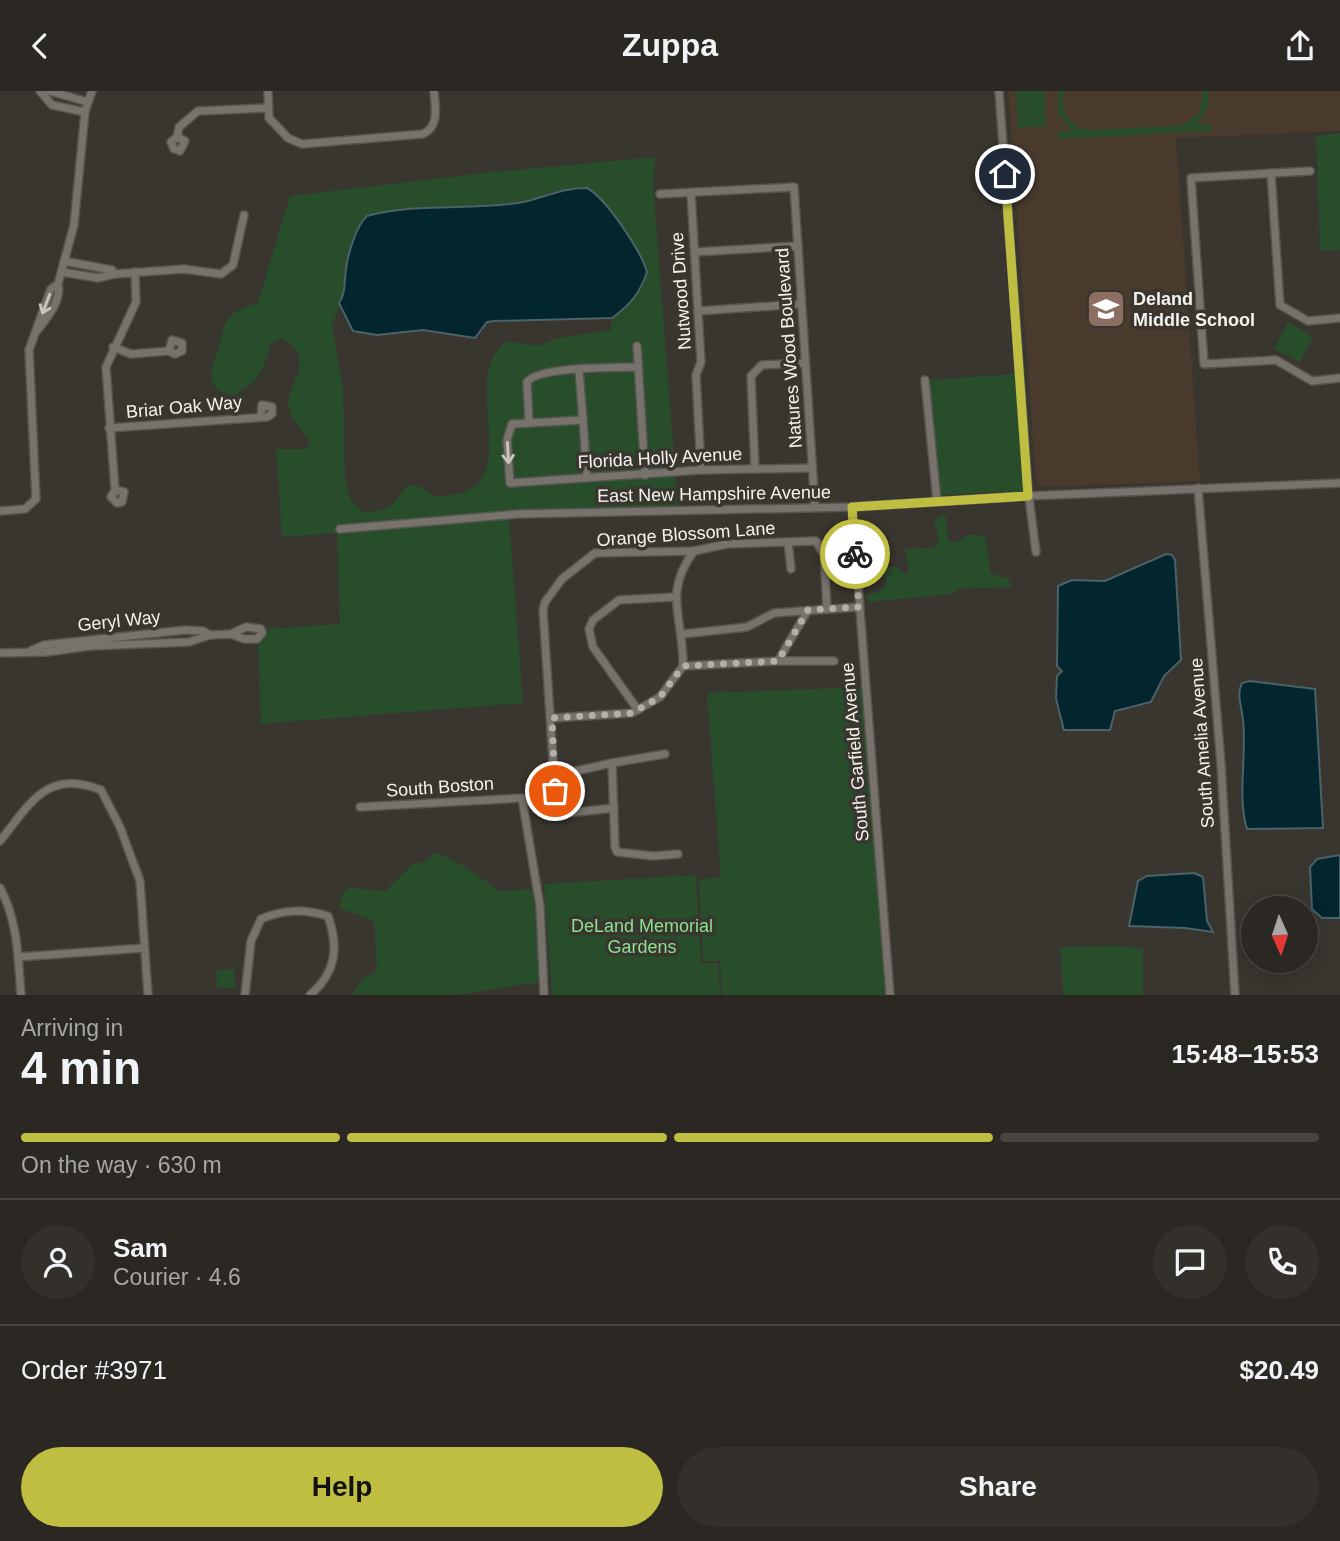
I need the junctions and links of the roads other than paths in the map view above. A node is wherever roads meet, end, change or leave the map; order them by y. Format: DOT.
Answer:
graph roads {
  1 [pos="40,91"];
  2 [pos="49,91"];
  3 [pos="92,91"];
  4 [pos="268,91"];
  5 [pos="434,91"];
  6 [pos="999,91"];
  7 [pos="88,102"];
  8 [pos="268,108"];
  9 [pos="85,112"];
  10 [pos="177,137"];
  11 [pos="1310,171"];
  12 [pos="1270,173"];
  13 [pos="691,193"];
  14 [pos="660,194"];
  15 [pos="244,215"];
  16 [pos="798,246"];
  17 [pos="695,251"];
  18 [pos="64,261"];
  19 [pos="62,272"];
  20 [pos="135,272"];
  21 [pos="115,274"];
  22 [pos="802,304"];
  23 [pos="698,311"];
  24 [pos="1340,318"];
  25 [pos="637,346"];
  26 [pos="114,347"];
  27 [pos="169,351"];
  28 [pos="805,363"];
  29 [pos="638,367"];
  30 [pos="579,370"];
  31 [pos="1340,378"];
  32 [pos="925,380"];
  33 [pos="261,415"];
  34 [pos="583,420"];
  35 [pos="529,423"];
  36 [pos="109,428"];
  37 [pos="813,468"];
  38 [pos="755,469"];
  39 [pos="701,470"];
  40 [pos="645,475"];
  41 [pos="587,478"];
  42 [pos="1340,483"];
  43 [pos="1198,488"];
  44 [pos="115,491"];
  45 [pos="1028,496"];
  46 [pos="937,501"];
  47 [pos="815,507"];
  48 [pos="852,507"];
  49 [pos="0,511"];
  50 [pos="340,529"];
  51 [pos="788,542"];
  52 [pos="694,551"];
  53 [pos="1036,552"];
  54 [pos="791,569"];
  55 [pos="675,597"];
  56 [pos="859,607"];
  57 [pos="827,609"];
  58 [pos="808,610"];
  59 [pos="165,633"];
  60 [pos="231,634"];
  61 [pos="683,634"];
  62 [pos="210,635"];
  63 [pos="88,643"];
  64 [pos="166,643"];
  65 [pos="0,653"];
  66 [pos="778,661"];
  67 [pos="834,661"];
  68 [pos="683,666"];
  69 [pos="638,710"];
  70 [pos="552,718"];
  71 [pos="664,754"];
  72 [pos="612,764"];
  73 [pos="553,776"];
  74 [pos="360,807"];
  75 [pos="614,808"];
  76 [pos="0,841"];
  77 [pos="678,854"];
  78 [pos="0,888"];
  79 [pos="144,948"];
  80 [pos="18,957"];
  81 [pos="22,995"];
  82 [pos="148,995"];
  83 [pos="245,995"];
  84 [pos="310,995"];
  85 [pos="544,995"];
  86 [pos="890,995"];
  87 [pos="1235,995"];
  1 -- 9 [label="street"];
  2 -- 7 [label="street"];
  3 -- 7 [label="street"];
  4 -- 8 [label="street"];
  5 -- 8 [label="street"];
  6 -- 45 [label="street"];
  7 -- 9 [label="street"];
  8 -- 10 [label="street"];
  9 -- 18 [label="street"];
  11 -- 12 [label="street"];
  12 -- 24 [label="street"];
  12 -- 31 [label="street"];
  13 -- 14 [label="street"];
  13 -- 16 [label="street, Natures Wood Boulevard"];
  13 -- 17 [label="street, Nutwood Drive"];
  15 -- 20 [label="street"];
  16 -- 17 [label="street"];
  16 -- 22 [label="street, Natures Wood Boulevard"];
  17 -- 23 [label="street, Nutwood Drive"];
  18 -- 19 [label="street"];
  18 -- 21 [label="street"];
  19 -- 21 [label="street"];
  19 -- 49 [label="street"];
  20 -- 21 [label="street"];
  20 -- 26 [label="street"];
  22 -- 23 [label="street"];
  22 -- 28 [label="street, Natures Wood Boulevard"];
  23 -- 39 [label="street, Nutwood Drive"];
  25 -- 29 [label="street"];
  26 -- 27 [label="street"];
  26 -- 36 [label="street"];
  28 -- 37 [label="street, Natures Wood Boulevard"];
  28 -- 38 [label="street"];
  29 -- 30 [label="street"];
  29 -- 40 [label="street"];
  30 -- 34 [label="street"];
  30 -- 35 [label="street"];
  32 -- 46 [label="street"];
  33 -- 36 [label="street, Briar Oak Way"];
  34 -- 35 [label="street"];
  34 -- 41 [label="street"];
  35 -- 41 [label="street, Florida Holly Avenue, one-way"];
  36 -- 44 [label="street"];
  37 -- 38 [label="street, Florida Holly Avenue"];
  37 -- 47 [label="street, Natures Wood Boulevard"];
  38 -- 39 [label="street, Florida Holly Avenue"];
  39 -- 40 [label="street, Florida Holly Avenue"];
  40 -- 41 [label="street, Florida Holly Avenue"];
  42 -- 43 [label="street, East New Hampshire Avenue"];
  43 -- 45 [label="street, East New Hampshire Avenue"];
  43 -- 87 [label="street, South Amelia Avenue"];
  45 -- 46 [label="street, East New Hampshire Avenue"];
  45 -- 53 [label="street"];
  46 -- 48 [label="street, East New Hampshire Avenue"];
  47 -- 48 [label="street, East New Hampshire Avenue"];
  47 -- 50 [label="street, East New Hampshire Avenue"];
  48 -- 56 [label="street, South Garfield Avenue"];
  51 -- 52 [label="street, Orange Blossom Lane"];
  51 -- 54 [label="street"];
  51 -- 57 [label="street, Orange Blossom Lane"];
  52 -- 55 [label="street"];
  52 -- 70 [label="street, Orange Blossom Lane"];
  55 -- 61 [label="street"];
  55 -- 69 [label="street"];
  56 -- 57 [label="street"];
  56 -- 86 [label="street, South Garfield Avenue"];
  57 -- 58 [label="street"];
  58 -- 61 [label="street"];
  58 -- 66 [label="street"];
  59 -- 62 [label="street, Geryl Way"];
  59 -- 63 [label="street, Geryl Way"];
  59 -- 64 [label="street"];
  60 -- 62 [label="street, Geryl Way"];
  61 -- 68 [label="street"];
  62 -- 64 [label="street, Geryl Way"];
  63 -- 64 [label="street, Geryl Way"];
  63 -- 65 [label="street, Geryl Way"];
  66 -- 67 [label="street"];
  66 -- 68 [label="street"];
  68 -- 69 [label="street"];
  69 -- 70 [label="street"];
  70 -- 73 [label="street, Orange Blossom Lane"];
  71 -- 72 [label="street"];
  72 -- 73 [label="street"];
  72 -- 75 [label="street"];
  73 -- 75 [label="street, Orange Blossom Lane"];
  74 -- 85 [label="street, South Boston"];
  75 -- 77 [label="street"];
  76 -- 79 [label="street"];
  78 -- 80 [label="street"];
  79 -- 80 [label="street"];
  79 -- 82 [label="street"];
  80 -- 81 [label="street"];
  83 -- 84 [label="street"];
}
